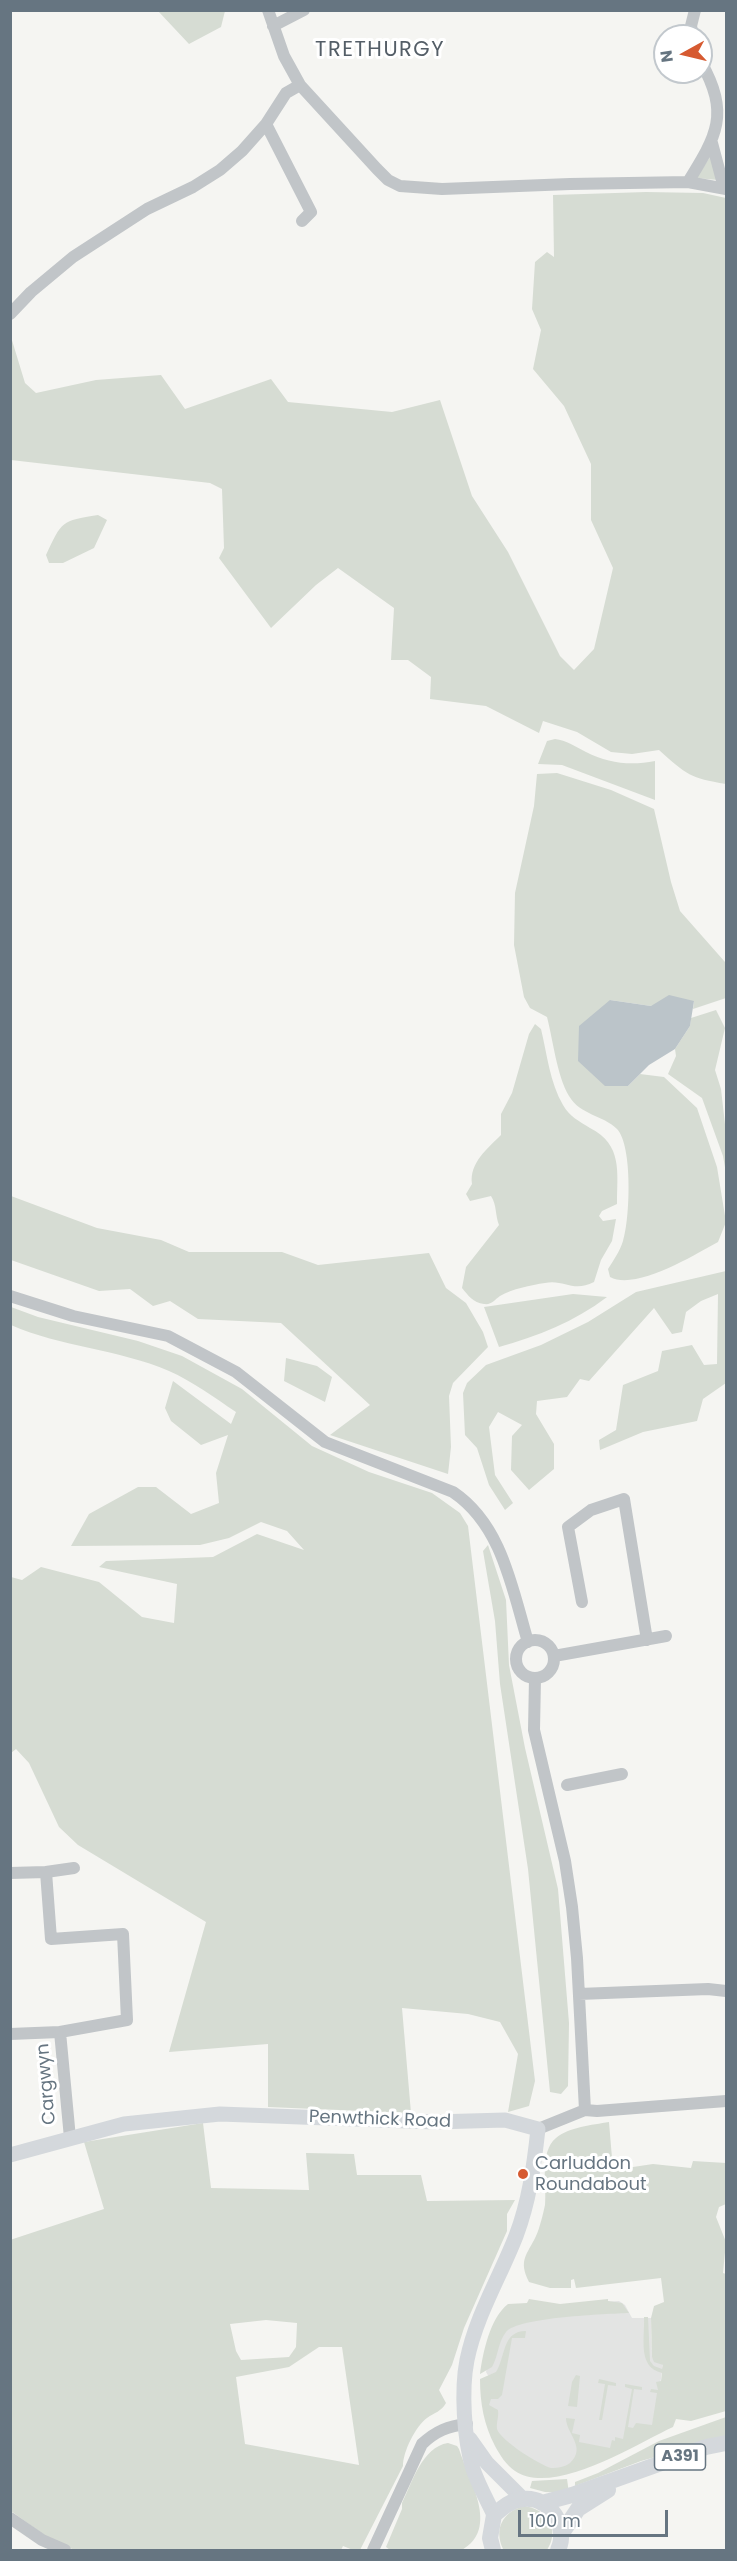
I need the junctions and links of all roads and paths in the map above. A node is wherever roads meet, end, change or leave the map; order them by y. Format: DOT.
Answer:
graph roads {
  1 [pos="268,10"];
  2 [pos="304,10"];
  3 [pos="273,26"];
  4 [pos="712,84"];
  5 [pos="300,86"];
  6 [pos="266,124"];
  7 [pos="712,143"];
  8 [pos="688,182"];
  9 [pos="725,189"];
  10 [pos="302,221"];
  11 [pos="10,314"];
  12 [pos="10,1296"];
  13 [pos="582,1602"];
  14 [pos="666,1636"];
  15 [pos="647,1640"];
  16 [pos="528,1642"];
  17 [pos="554,1656"];
  18 [pos="535,1678"];
  19 [pos="622,1774"];
  20 [pos="567,1785"];
  21 [pos="74,1868"];
  22 [pos="46,1872"];
  23 [pos="10,1873"];
  24 [pos="726,1991"];
  25 [pos="579,1994"];
  26 [pos="60,2032"];
  27 [pos="10,2034"];
  28 [pos="726,2102"];
  29 [pos="585,2110"];
  30 [pos="538,2129"];
  31 [pos="70,2138"];
  32 [pos="10,2155"];
  33 [pos="467,2430"];
  34 [pos="726,2443"];
  35 [pos="634,2473"];
  36 [pos="523,2499"];
  37 [pos="542,2503"];
  38 [pos="494,2515"];
  39 [pos="10,2518"];
  40 [pos="563,2544"];
  41 [pos="487,2546"];
  42 [pos="64,2550"];
  43 [pos="373,2550"];
  1 -- 3 [label="street"];
  2 -- 3 [label="street"];
  3 -- 5 [label="street"];
  4 -- 7 [label="street"];
  5 -- 6 [label="street"];
  5 -- 8 [label="street"];
  6 -- 10 [label="street"];
  6 -- 11 [label="street"];
  7 -- 8 [label="street"];
  7 -- 9 [label="street"];
  8 -- 9 [label="street"];
  12 -- 16 [label="street"];
  13 -- 15 [label="street"];
  14 -- 15 [label="street"];
  15 -- 17 [label="street"];
  16 -- 17 [label="street"];
  16 -- 18 [label="street"];
  17 -- 18 [label="street"];
  18 -- 25 [label="street"];
  19 -- 20 [label="street"];
  21 -- 22 [label="street"];
  22 -- 23 [label="street"];
  22 -- 26 [label="street, Cargwyn"];
  24 -- 25 [label="street"];
  25 -- 29 [label="street"];
  26 -- 27 [label="street"];
  26 -- 31 [label="street, Cargwyn"];
  28 -- 29 [label="street"];
  29 -- 30 [label="street"];
  30 -- 31 [label="main road, Penwthick Road"];
  30 -- 33 [label="main road"];
  31 -- 32 [label="main road, Penwthick Road"];
  33 -- 36 [label="main road"];
  33 -- 38 [label="main road"];
  33 -- 43 [label="street"];
  34 -- 35 [label="highway, A391"];
  35 -- 37 [label="highway, A391"];
  35 -- 40 [label="highway, A391"];
  36 -- 37 [label="highway"];
  36 -- 38 [label="highway"];
  37 -- 40 [label="highway"];
  38 -- 41 [label="highway"];
  39 -- 42 [label="street"];
}
